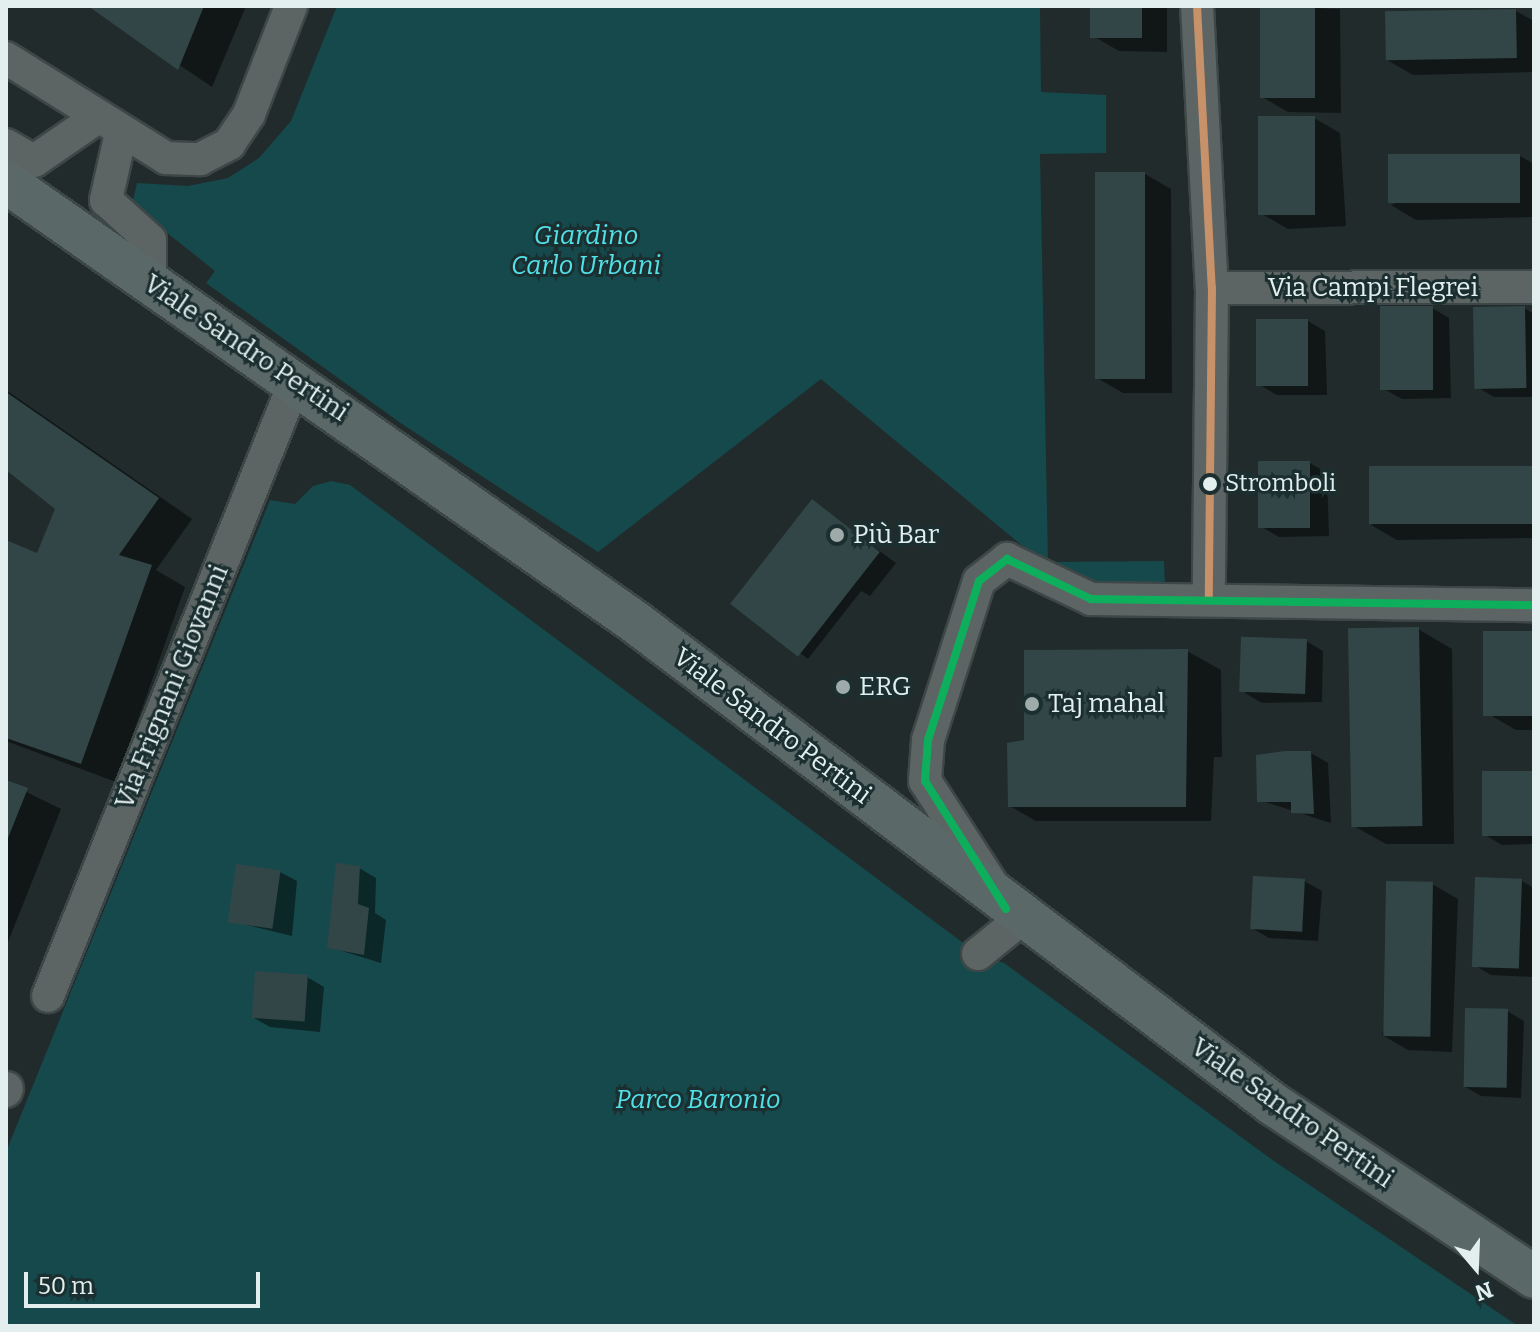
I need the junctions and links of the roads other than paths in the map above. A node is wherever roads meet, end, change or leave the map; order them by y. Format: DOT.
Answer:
graph roads {
  1 [pos="291,6"];
  2 [pos="1197,6"];
  3 [pos="6,58"];
  4 [pos="108,126"];
  5 [pos="6,145"];
  6 [pos="6,182"];
  7 [pos="150,283"];
  8 [pos="1534,287"];
  9 [pos="1212,288"];
  10 [pos="296,379"];
  11 [pos="1209,599"];
  12 [pos="1534,605"];
  13 [pos="1013,914"];
  14 [pos="978,954"];
  15 [pos="48,996"];
  16 [pos="1534,1277"];
  1 -- 4 [label="street"];
  2 -- 9 [label="street"];
  3 -- 4 [label="street"];
  4 -- 5 [label="street"];
  4 -- 7 [label="street"];
  6 -- 7 [label="main road, Viale Sandro Pertini"];
  7 -- 10 [label="main road, Viale Sandro Pertini"];
  8 -- 9 [label="street, Via Campi Flegrei"];
  9 -- 11 [label="street"];
  10 -- 13 [label="main road, Viale Sandro Pertini"];
  10 -- 15 [label="street, Via Frignani Giovanni"];
  11 -- 12 [label="street"];
  11 -- 13 [label="street"];
  13 -- 14 [label="street"];
  13 -- 16 [label="main road, Viale Sandro Pertini"];
}
